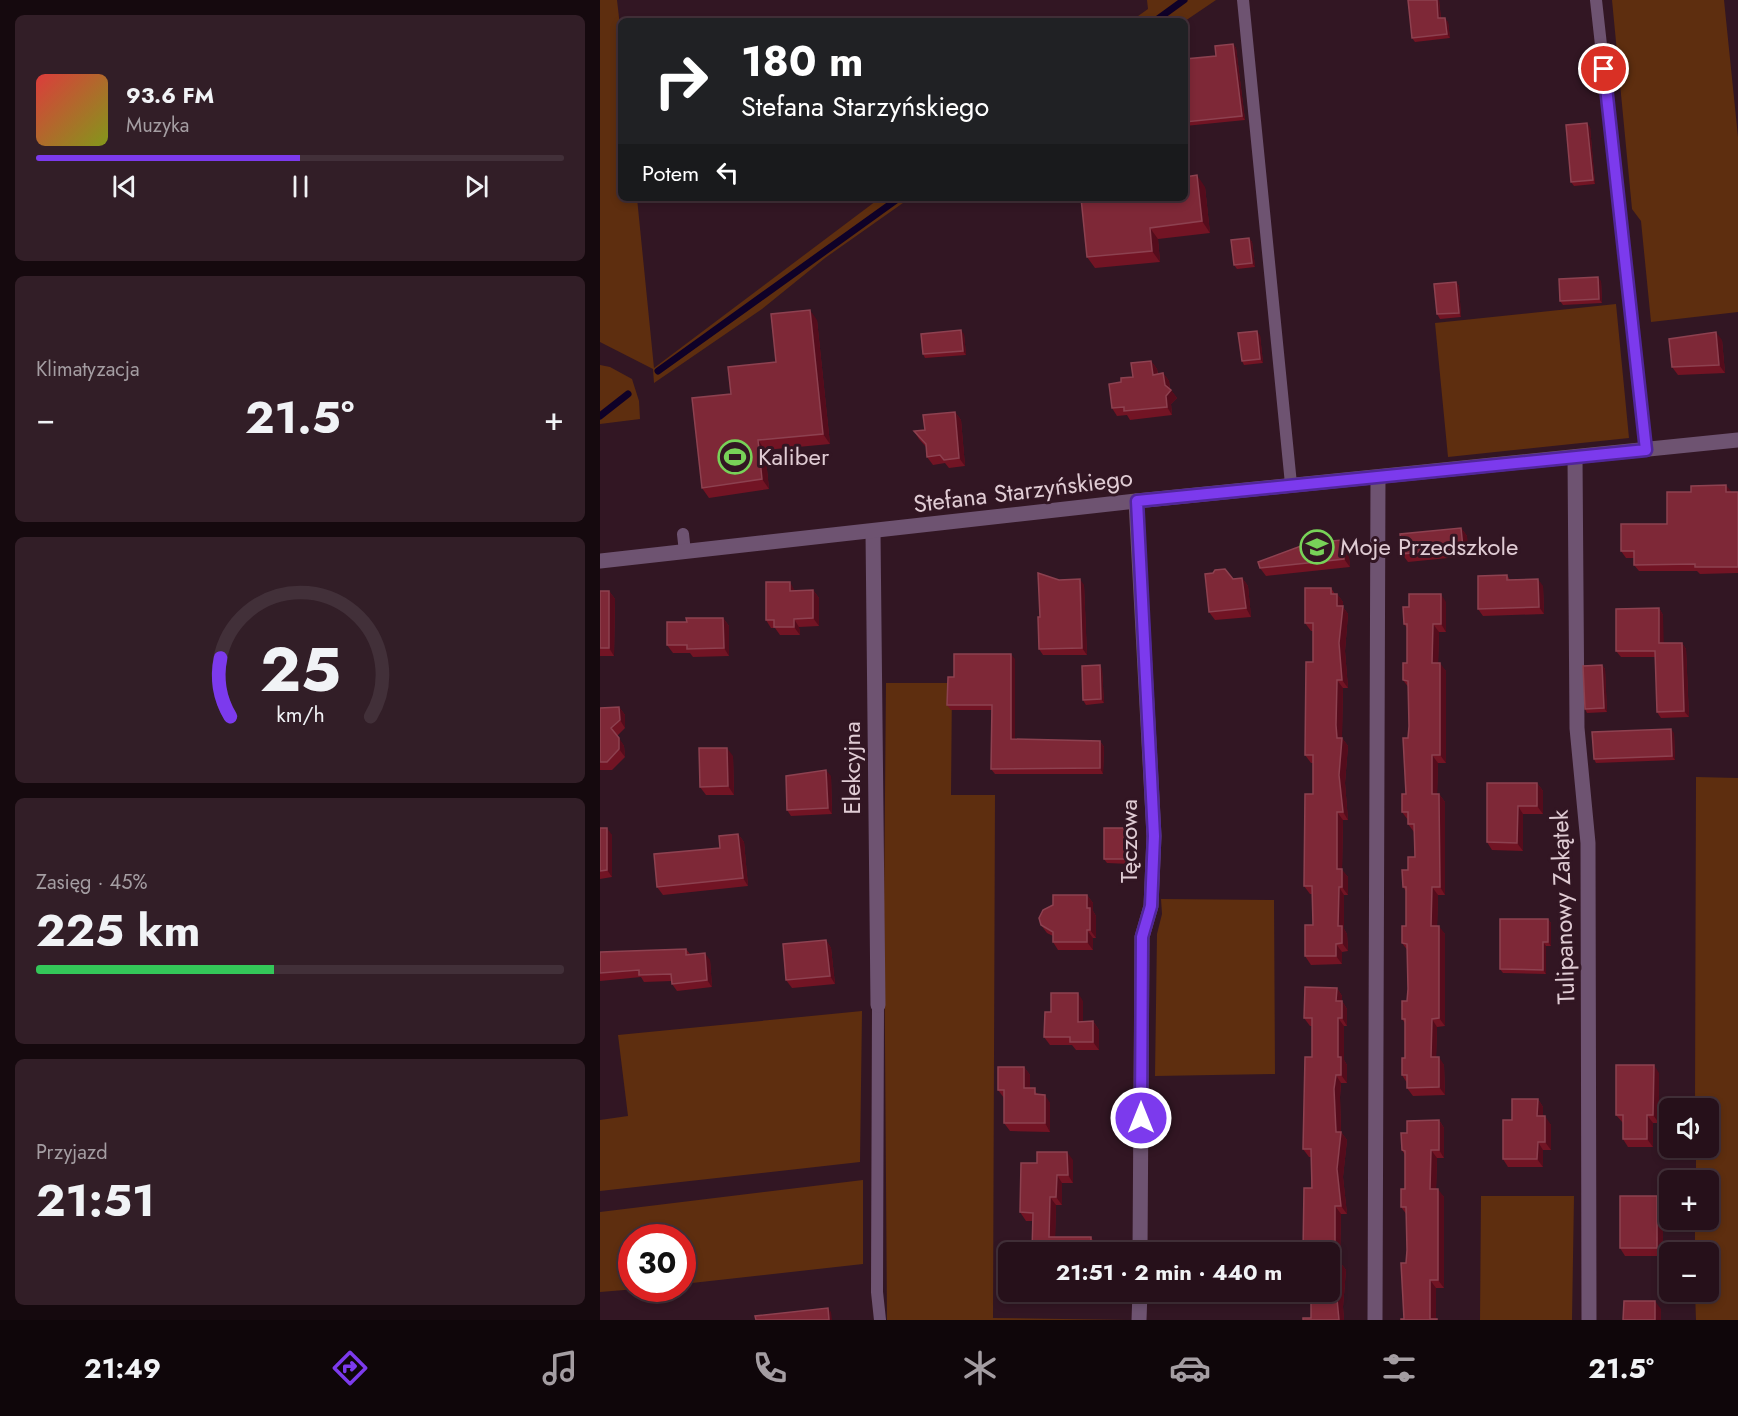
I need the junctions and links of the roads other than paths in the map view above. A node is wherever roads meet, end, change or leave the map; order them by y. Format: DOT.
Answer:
graph roads {
  1 [pos="1243,0"];
  2 [pos="1596,0"];
  3 [pos="1738,440"];
  4 [pos="1646,450"];
  5 [pos="1575,457"];
  6 [pos="1378,478"];
  7 [pos="1291,484"];
  8 [pos="1137,501"];
  9 [pos="873,532"];
  10 [pos="682,534"];
  11 [pos="685,552"];
  12 [pos="600,561"];
  13 [pos="878,1005"];
  14 [pos="1140,1242"];
  15 [pos="1140,1302"];
  16 [pos="880,1320"];
  17 [pos="1139,1320"];
  18 [pos="1375,1320"];
  19 [pos="1589,1320"];
  1 -- 7 [label="lane"];
  2 -- 4 [label="lane"];
  3 -- 4 [label="street, Stefana Starzyńskiego"];
  4 -- 5 [label="street, Stefana Starzyńskiego"];
  5 -- 6 [label="street, Stefana Starzyńskiego"];
  5 -- 19 [label="street, Tulipanowy Zakątek"];
  6 -- 7 [label="street, Stefana Starzyńskiego"];
  6 -- 18 [label="street"];
  7 -- 8 [label="street, Stefana Starzyńskiego"];
  8 -- 9 [label="street, Stefana Starzyńskiego"];
  8 -- 14 [label="street, Tęczowa"];
  9 -- 11 [label="street, Stefana Starzyńskiego"];
  9 -- 13 [label="street, Elekcyjna"];
  10 -- 11 [label="lane"];
  11 -- 12 [label="street, Stefana Starzyńskiego"];
  13 -- 16 [label="lane"];
  15 -- 17 [label="street"];
}
